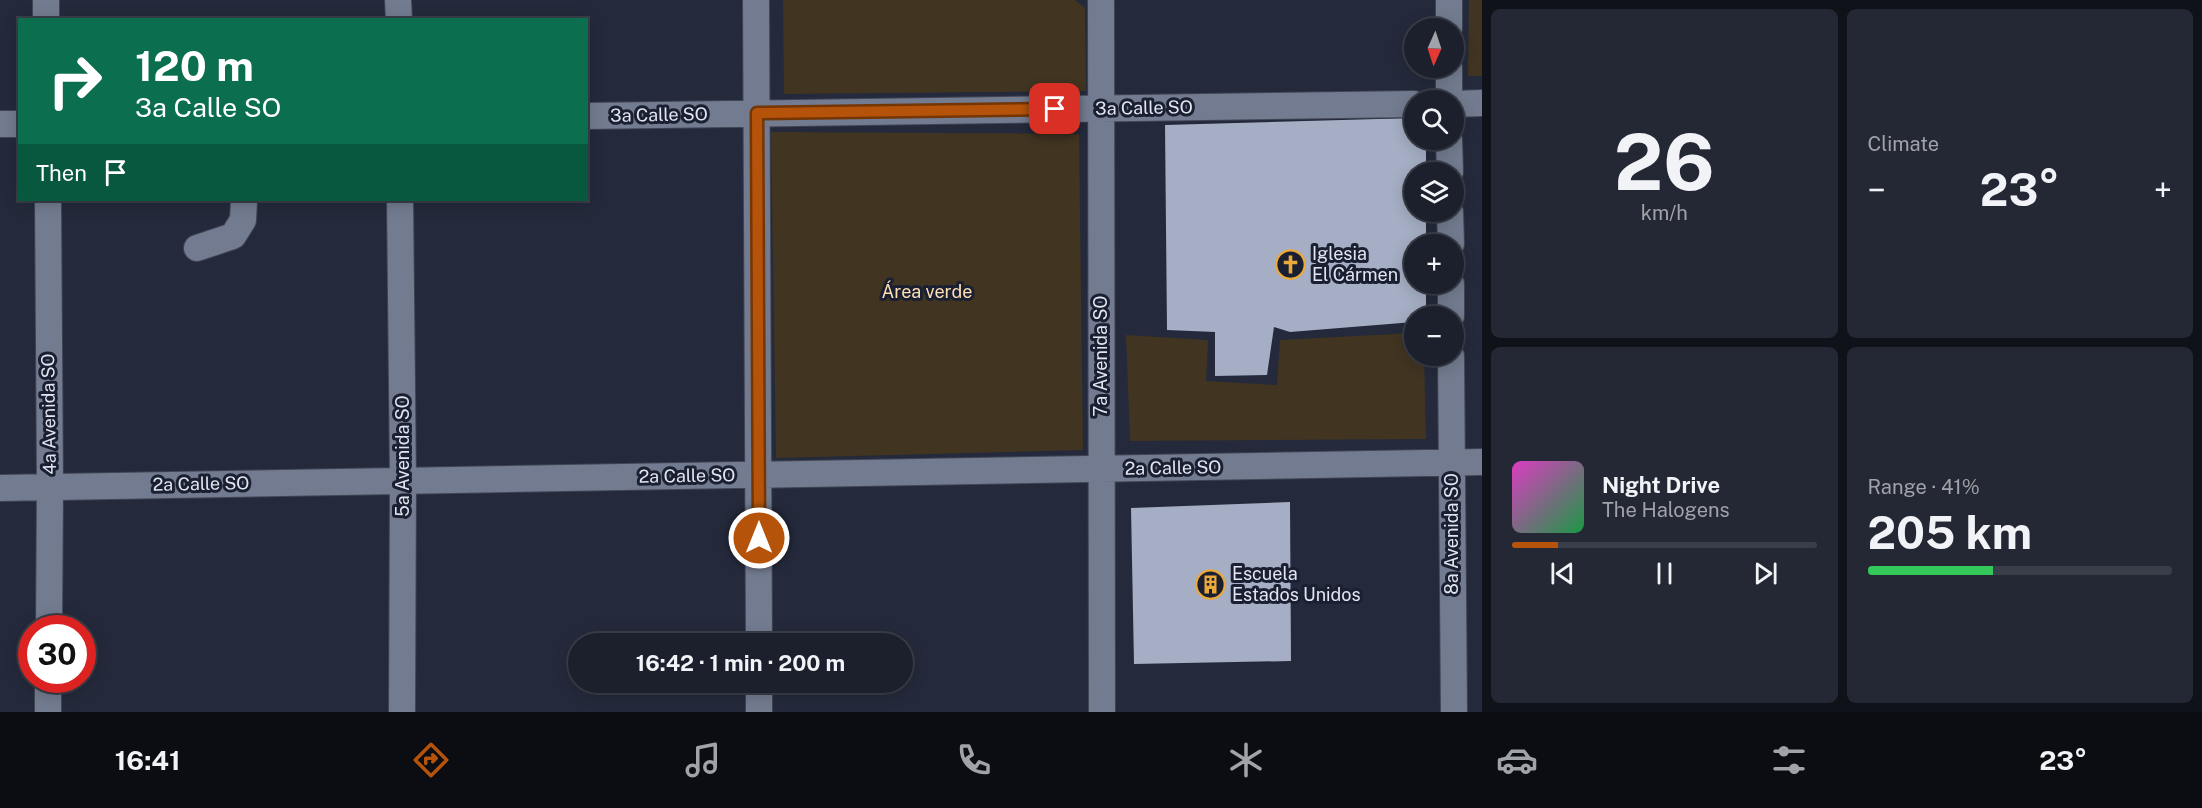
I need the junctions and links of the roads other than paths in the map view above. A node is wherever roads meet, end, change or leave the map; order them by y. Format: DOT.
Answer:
graph roads {
  1 [pos="46,0"];
  2 [pos="398,0"];
  3 [pos="756,0"];
  4 [pos="1101,0"];
  5 [pos="1449,0"];
  6 [pos="46,18"];
  7 [pos="399,18"];
  8 [pos="1449,18"];
  9 [pos="1482,103"];
  10 [pos="1404,104"];
  11 [pos="1464,104"];
  12 [pos="1101,108"];
  13 [pos="757,113"];
  14 [pos="588,116"];
  15 [pos="0,124"];
  16 [pos="18,124"];
  17 [pos="48,201"];
  18 [pos="244,201"];
  19 [pos="400,201"];
  20 [pos="197,248"];
  21 [pos="1451,366"];
  22 [pos="1482,462"];
  23 [pos="1452,463"];
  24 [pos="1101,469"];
  25 [pos="758,475"];
  26 [pos="403,481"];
  27 [pos="50,487"];
  28 [pos="0,488"];
  29 [pos="49,615"];
  30 [pos="759,633"];
  31 [pos="48,693"];
  32 [pos="759,693"];
  33 [pos="48,712"];
  34 [pos="402,712"];
  35 [pos="759,712"];
  36 [pos="1102,712"];
  37 [pos="1454,712"];
  1 -- 6 [label="street"];
  2 -- 7 [label="street"];
  3 -- 13 [label="street"];
  4 -- 12 [label="street, 7a Avenida SO"];
  5 -- 8 [label="street"];
  9 -- 11 [label="street"];
  10 -- 12 [label="street, 3a Calle SO"];
  12 -- 13 [label="street, 3a Calle SO"];
  12 -- 24 [label="street, 7a Avenida SO"];
  13 -- 14 [label="street, 3a Calle SO"];
  13 -- 25 [label="street"];
  15 -- 16 [label="street"];
  17 -- 27 [label="street, 4a Avenida SO"];
  18 -- 20 [label="street"];
  19 -- 26 [label="street, 5a Avenida SO"];
  21 -- 23 [label="street, 8a Avenida SO"];
  22 -- 23 [label="street, 2a Calle SO"];
  23 -- 24 [label="street, 2a Calle SO"];
  23 -- 37 [label="street, 8a Avenida SO"];
  24 -- 25 [label="street, 2a Calle SO"];
  24 -- 36 [label="street, 7a Avenida SO"];
  25 -- 26 [label="street, 2a Calle SO"];
  25 -- 30 [label="street"];
  26 -- 27 [label="street, 2a Calle SO"];
  26 -- 34 [label="street, 5a Avenida SO"];
  27 -- 28 [label="street, 2a Calle SO"];
  27 -- 29 [label="street, 4a Avenida SO"];
  31 -- 33 [label="street"];
  32 -- 35 [label="street"];
}
